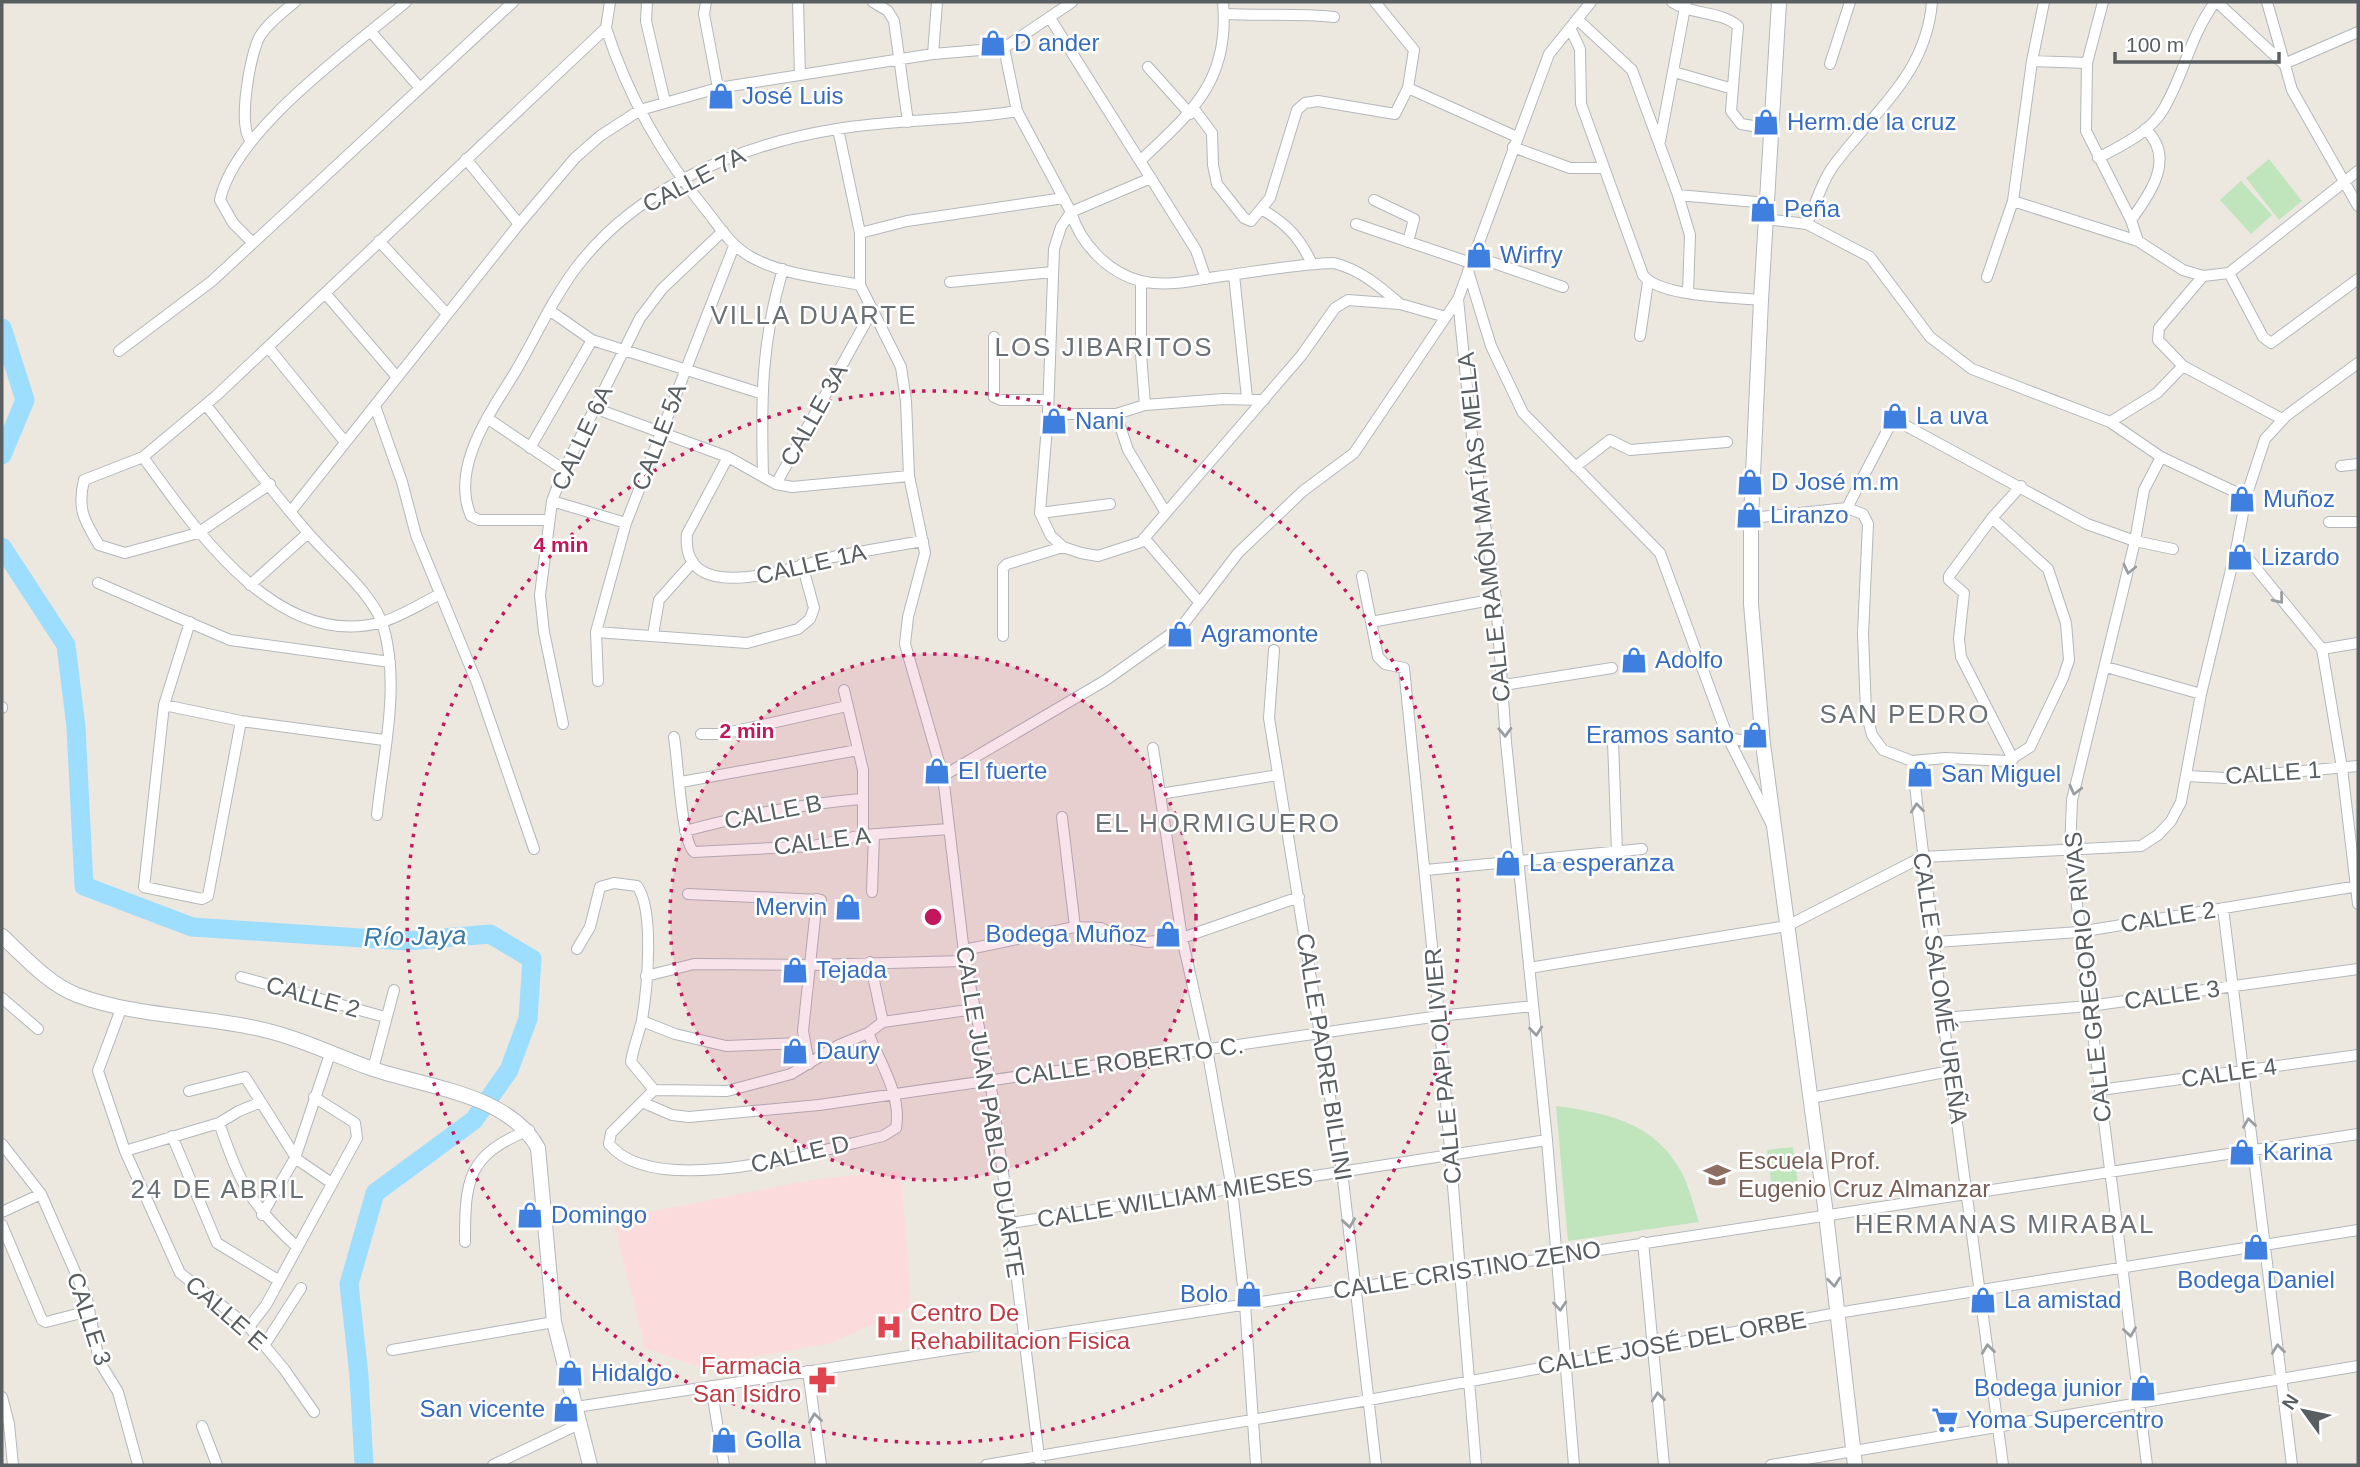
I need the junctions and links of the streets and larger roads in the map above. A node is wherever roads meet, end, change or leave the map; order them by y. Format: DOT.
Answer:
graph roads {
  1 [pos="295,2"];
  2 [pos="406,2"];
  3 [pos="513,2"];
  4 [pos="610,2"];
  5 [pos="648,2"];
  6 [pos="706,2"];
  7 [pos="798,2"];
  8 [pos="873,2"];
  9 [pos="937,2"];
  10 [pos="1072,2"];
  11 [pos="1223,2"];
  12 [pos="1374,2"];
  13 [pos="1589,2"];
  14 [pos="1672,2"];
  15 [pos="1779,2"];
  16 [pos="1850,2"];
  17 [pos="1932,2"];
  18 [pos="2044,2"];
  19 [pos="2103,2"];
  20 [pos="2216,2"];
  21 [pos="2267,2"];
  22 [pos="1686,6"];
  23 [pos="1224,14"];
  24 [pos="1050,18"];
  25 [pos="1334,18"];
  26 [pos="1574,23"];
  27 [pos="606,28"];
  28 [pos="371,32"];
  29 [pos="2358,32"];
  30 [pos="1004,48"];
  31 [pos="933,54"];
  32 [pos="898,59"];
  33 [pos="2032,61"];
  34 [pos="2087,63"];
  35 [pos="1830,64"];
  36 [pos="2284,64"];
  37 [pos="1148,67"];
  38 [pos="1674,72"];
  39 [pos="800,75"];
  40 [pos="419,88"];
  41 [pos="718,88"];
  42 [pos="1409,88"];
  43 [pos="1733,89"];
  44 [pos="665,102"];
  45 [pos="640,110"];
  46 [pos="1017,111"];
  47 [pos="1192,112"];
  48 [pos="908,122"];
  49 [pos="838,129"];
  50 [pos="1772,129"];
  51 [pos="2145,129"];
  52 [pos="251,141"];
  53 [pos="1660,141"];
  54 [pos="1515,142"];
  55 [pos="2098,158"];
  56 [pos="466,159"];
  57 [pos="1141,160"];
  58 [pos="1604,168"];
  59 [pos="2358,171"];
  60 [pos="1151,178"];
  61 [pos="2344,180"];
  62 [pos="682,181"];
  63 [pos="1678,195"];
  64 [pos="1063,198"];
  65 [pos="1374,200"];
  66 [pos="2013,201"];
  67 [pos="1767,203"];
  68 [pos="2358,206"];
  69 [pos="1263,211"];
  70 [pos="1071,212"];
  71 [pos="1766,219"];
  72 [pos="2131,220"];
  73 [pos="1807,223"];
  74 [pos="519,224"];
  75 [pos="1356,224"];
  76 [pos="723,231"];
  77 [pos="860,233"];
  78 [pos="2138,241"];
  79 [pos="379,242"];
  80 [pos="1408,242"];
  81 [pos="253,243"];
  82 [pos="734,246"];
  83 [pos="1471,263"];
  84 [pos="1312,264"];
  85 [pos="783,269"];
  86 [pos="1053,272"];
  87 [pos="2229,273"];
  88 [pos="1234,275"];
  89 [pos="1987,276"];
  90 [pos="2203,276"];
  91 [pos="1206,279"];
  92 [pos="2358,279"];
  93 [pos="1141,281"];
  94 [pos="950,282"];
  95 [pos="1648,282"];
  96 [pos="860,285"];
  97 [pos="1563,287"];
  98 [pos="1688,292"];
  99 [pos="325,293"];
  100 [pos="1458,299"];
  101 [pos="1761,300"];
  102 [pos="1400,304"];
  103 [pos="873,309"];
  104 [pos="549,310"];
  105 [pos="447,314"];
  106 [pos="1446,317"];
  107 [pos="1640,336"];
  108 [pos="993,337"];
  109 [pos="592,340"];
  110 [pos="268,347"];
  111 [pos="118,351"];
  112 [pos="621,351"];
  113 [pos="2358,363"];
  114 [pos="2183,366"];
  115 [pos="685,368"];
  116 [pos="397,377"];
  117 [pos="760,393"];
  118 [pos="1247,398"];
  119 [pos="1048,400"];
  120 [pos="1264,400"];
  121 [pos="206,405"];
  122 [pos="1145,405"];
  123 [pos="375,406"];
  124 [pos="597,409"];
  125 [pos="1048,414"];
  126 [pos="1116,414"];
  127 [pos="487,418"];
  128 [pos="2282,419"];
  129 [pos="2110,422"];
  130 [pos="660,433"];
  131 [pos="345,442"];
  132 [pos="1727,442"];
  133 [pos="530,448"];
  134 [pos="143,457"];
  135 [pos="728,457"];
  136 [pos="2161,457"];
  137 [pos="2358,464"];
  138 [pos="2341,466"];
  139 [pos="1575,467"];
  140 [pos="564,470"];
  141 [pos="764,476"];
  142 [pos="909,476"];
  143 [pos="270,484"];
  144 [pos="776,484"];
  145 [pos="2021,486"];
  146 [pos="2246,497"];
  147 [pos="552,501"];
  148 [pos="1110,503"];
  149 [pos="1847,508"];
  150 [pos="291,511"];
  151 [pos="1040,513"];
  152 [pos="1166,513"];
  153 [pos="1751,518"];
  154 [pos="1992,518"];
  155 [pos="547,520"];
  156 [pos="2329,522"];
  157 [pos="2358,522"];
  158 [pos="626,523"];
  159 [pos="198,533"];
  160 [pos="308,533"];
  161 [pos="1144,538"];
  162 [pos="923,541"];
  163 [pos="2135,541"];
  164 [pos="2237,545"];
  165 [pos="1063,547"];
  166 [pos="2173,549"];
  167 [pos="693,562"];
  168 [pos="802,564"];
  169 [pos="1362,576"];
  170 [pos="98,583"];
  171 [pos="250,585"];
  172 [pos="440,594"];
  173 [pos="1496,599"];
  174 [pos="1200,603"];
  175 [pos="190,622"];
  176 [pos="382,622"];
  177 [pos="1371,622"];
  178 [pos="596,632"];
  179 [pos="653,635"];
  180 [pos="1003,636"];
  181 [pos="2358,643"];
  182 [pos="2322,649"];
  183 [pos="1274,650"];
  184 [pos="390,662"];
  185 [pos="2106,667"];
  186 [pos="1612,668"];
  187 [pos="598,681"];
  188 [pos="1504,685"];
  189 [pos="844,691"];
  190 [pos="2201,694"];
  191 [pos="164,705"];
  192 [pos="847,706"];
  193 [pos="241,720"];
  194 [pos="563,724"];
  195 [pos="701,734"];
  196 [pos="674,737"];
  197 [pos="1728,738"];
  198 [pos="384,740"];
  199 [pos="1613,741"];
  200 [pos="1763,744"];
  201 [pos="1153,748"];
  202 [pos="858,750"];
  203 [pos="2013,758"];
  204 [pos="1912,761"];
  205 [pos="2358,766"];
  206 [pos="2342,768"];
  207 [pos="1278,775"];
  208 [pos="943,776"];
  209 [pos="2187,776"];
  210 [pos="681,782"];
  211 [pos="1160,794"];
  212 [pos="861,799"];
  213 [pos="377,815"];
  214 [pos="1062,817"];
  215 [pos="949,829"];
  216 [pos="1774,829"];
  217 [pos="685,831"];
  218 [pos="869,834"];
  219 [pos="534,849"];
  220 [pos="1642,849"];
  221 [pos="2070,850"];
  222 [pos="1617,852"];
  223 [pos="1922,857"];
  224 [pos="1518,861"];
  225 [pos="1426,870"];
  226 [pos="2357,886"];
  227 [pos="872,892"];
  228 [pos="688,894"];
  229 [pos="1299,897"];
  230 [pos="2358,904"];
  231 [pos="2223,908"];
  232 [pos="1074,926"];
  233 [pos="1787,926"];
  234 [pos="2079,932"];
  235 [pos="2,936"];
  236 [pos="1182,938"];
  237 [pos="1936,942"];
  238 [pos="577,949"];
  239 [pos="965,955"];
  240 [pos="870,962"];
  241 [pos="812,965"];
  242 [pos="1529,968"];
  243 [pos="2358,969"];
  244 [pos="646,976"];
  245 [pos="241,977"];
  246 [pos="2233,986"];
  247 [pos="394,990"];
  248 [pos="2,998"];
  249 [pos="1533,1006"];
  250 [pos="2089,1006"];
  251 [pos="121,1009"];
  252 [pos="975,1009"];
  253 [pos="1440,1016"];
  254 [pos="385,1017"];
  255 [pos="1943,1018"];
  256 [pos="642,1021"];
  257 [pos="883,1022"];
  258 [pos="38,1029"];
  259 [pos="868,1033"];
  260 [pos="1322,1034"];
  261 [pos="803,1043"];
  262 [pos="1207,1049"];
  263 [pos="330,1054"];
  264 [pos="2358,1055"];
  265 [pos="809,1064"];
  266 [pos="373,1069"];
  267 [pos="1950,1071"];
  268 [pos="2242,1071"];
  269 [pos="990,1080"];
  270 [pos="654,1090"];
  271 [pos="2100,1090"];
  272 [pos="189,1091"];
  273 [pos="894,1094"];
  274 [pos="314,1097"];
  275 [pos="1811,1098"];
  276 [pos="261,1102"];
  277 [pos="644,1103"];
  278 [pos="219,1123"];
  279 [pos="529,1130"];
  280 [pos="2358,1134"];
  281 [pos="172,1136"];
  282 [pos="1547,1140"];
  283 [pos="2,1145"];
  284 [pos="125,1151"];
  285 [pos="2253,1151"];
  286 [pos="1450,1154"];
  287 [pos="295,1157"];
  288 [pos="1342,1171"];
  289 [pos="2109,1172"];
  290 [pos="330,1182"];
  291 [pos="1231,1189"];
  292 [pos="41,1194"];
  293 [pos="1968,1195"];
  294 [pos="2,1212"];
  295 [pos="262,1214"];
  296 [pos="1826,1214"];
  297 [pos="1010,1223"];
  298 [pos="2,1225"];
  299 [pos="2358,1230"];
  300 [pos="465,1242"];
  301 [pos="1643,1242"];
  302 [pos="296,1245"];
  303 [pos="2265,1245"];
  304 [pos="1556,1256"];
  305 [pos="2121,1267"];
  306 [pos="1459,1271"];
  307 [pos="278,1280"];
  308 [pos="1358,1286"];
  309 [pos="301,1287"];
  310 [pos="1981,1290"];
  311 [pos="1245,1304"];
  312 [pos="89,1311"];
  313 [pos="1837,1313"];
  314 [pos="554,1322"];
  315 [pos="250,1327"];
  316 [pos="1024,1338"];
  317 [pos="265,1344"];
  318 [pos="1653,1348"];
  319 [pos="392,1350"];
  320 [pos="1565,1364"];
  321 [pos="2358,1366"];
  322 [pos="808,1371"];
  323 [pos="2282,1379"];
  324 [pos="1468,1380"];
  325 [pos="711,1386"];
  326 [pos="2,1398"];
  327 [pos="1369,1400"];
  328 [pos="2140,1403"];
  329 [pos="576,1407"];
  330 [pos="314,1412"];
  331 [pos="1251,1421"];
  332 [pos="579,1424"];
  333 [pos="202,1426"];
  334 [pos="1998,1427"];
  335 [pos="1854,1458"];
  336 [pos="1040,1461"];
  337 [pos="13,1465"];
  338 [pos="138,1465"];
  339 [pos="217,1465"];
  340 [pos="493,1465"];
  341 [pos="590,1465"];
  342 [pos="724,1465"];
  343 [pos="821,1465"];
  344 [pos="986,1465"];
  345 [pos="1256,1465"];
  346 [pos="1376,1465"];
  347 [pos="1476,1465"];
  348 [pos="1574,1465"];
  349 [pos="1664,1465"];
  350 [pos="1771,1465"];
  351 [pos="2003,1465"];
  352 [pos="2147,1465"];
  353 [pos="2292,1465"];
  1 -- 52 [label="street"];
  2 -- 28 [label="street"];
  3 -- 40 [label="street"];
  4 -- 27 [label="street"];
  5 -- 44 [label="street"];
  6 -- 41 [label="street"];
  7 -- 39 [label="street"];
  8 -- 32 [label="street"];
  9 -- 31 [label="street"];
  10 -- 24 [label="street"];
  11 -- 23 [label="street"];
  12 -- 42 [label="street"];
  13 -- 26 [label="street"];
  14 -- 22 [label="street"];
  15 -- 50 [label="street"];
  16 -- 35 [label="street"];
  17 -- 73 [label="street"];
  18 -- 33 [label="street"];
  19 -- 34 [label="street"];
  20 -- 36 [label="street"];
  20 -- 51 [label="street"];
  21 -- 36 [label="street"];
  22 -- 38 [label="street"];
  22 -- 43 [label="street"];
  23 -- 25 [label="street"];
  23 -- 47 [label="street"];
  24 -- 30 [label="street"];
  24 -- 57 [label="street"];
  26 -- 53 [label="street"];
  26 -- 54 [label="street"];
  26 -- 58 [label="street"];
  27 -- 45 [label="street"];
  27 -- 56 [label="street"];
  28 -- 40 [label="street"];
  28 -- 52 [label="street"];
  29 -- 36 [label="street"];
  30 -- 31 [label="street"];
  30 -- 46 [label="street"];
  31 -- 32 [label="street"];
  32 -- 39 [label="street"];
  32 -- 48 [label="street"];
  33 -- 34 [label="street"];
  33 -- 66 [label="street"];
  34 -- 55 [label="street"];
  36 -- 61 [label="street"];
  37 -- 47 [label="street"];
  38 -- 43 [label="street"];
  38 -- 53 [label="street"];
  39 -- 41 [label="street"];
  40 -- 81 [label="street"];
  41 -- 44 [label="street"];
  42 -- 54 [label="street"];
  42 -- 69 [label="street"];
  43 -- 50 [label="street"];
  44 -- 45 [label="street"];
  45 -- 62 [label="street"];
  45 -- 74 [label="street"];
  46 -- 48 [label="street, CALLE 7A"];
  46 -- 64 [label="street"];
  47 -- 57 [label="street"];
  47 -- 69 [label="street"];
  48 -- 49 [label="street, CALLE 7A"];
  49 -- 62 [label="street, CALLE 7A"];
  49 -- 77 [label="street"];
  50 -- 67 [label="street"];
  51 -- 55 [label="street"];
  51 -- 72 [label="street"];
  52 -- 81 [label="street"];
  53 -- 63 [label="street"];
  54 -- 58 [label="street"];
  54 -- 83 [label="street"];
  55 -- 72 [label="street"];
  56 -- 74 [label="street"];
  56 -- 79 [label="street"];
  57 -- 60 [label="street"];
  58 -- 95 [label="street"];
  59 -- 61 [label="street"];
  60 -- 70 [label="street"];
  60 -- 91 [label="street"];
  61 -- 68 [label="street"];
  61 -- 87 [label="street"];
  62 -- 76 [label="street"];
  62 -- 104 [label="street, CALLE 7A"];
  63 -- 67 [label="street"];
  63 -- 98 [label="street"];
  64 -- 70 [label="street"];
  64 -- 77 [label="street"];
  65 -- 80 [label="street"];
  66 -- 78 [label="street"];
  66 -- 89 [label="street"];
  67 -- 71 [label="street"];
  69 -- 84 [label="street"];
  70 -- 86 [label="street"];
  70 -- 93 [label="street"];
  71 -- 73 [label="street"];
  71 -- 101 [label="street"];
  72 -- 78 [label="street"];
  73 -- 129 [label="street"];
  74 -- 105 [label="street"];
  75 -- 80 [label="street"];
  76 -- 82 [label="street"];
  76 -- 112 [label="street, CALLE 6A"];
  77 -- 96 [label="street"];
  78 -- 90 [label="street"];
  79 -- 99 [label="street"];
  79 -- 105 [label="street"];
  80 -- 83 [label="street"];
  81 -- 111 [label="street"];
  82 -- 85 [label="street"];
  82 -- 115 [label="street, CALLE 5A"];
  83 -- 97 [label="street"];
  83 -- 100 [label="street"];
  83 -- 139 [label="street"];
  84 -- 88 [label="street"];
  84 -- 102 [label="street"];
  85 -- 96 [label="street"];
  85 -- 117 [label="street"];
  86 -- 94 [label="street"];
  86 -- 119 [label="street"];
  87 -- 90 [label="street"];
  87 -- 92 [label="street"];
  88 -- 91 [label="street"];
  88 -- 118 [label="street"];
  90 -- 114 [label="street"];
  91 -- 93 [label="street"];
  93 -- 122 [label="street"];
  95 -- 98 [label="street"];
  95 -- 107 [label="street"];
  96 -- 103 [label="street, CALLE JUAN PABLO DUARTE"];
  98 -- 101 [label="street"];
  99 -- 110 [label="street"];
  99 -- 116 [label="street"];
  100 -- 106 [label="street"];
  100 -- 173 [label="street, CALLE RAMÓN MATÍAS MELLA"];
  101 -- 153 [label="street"];
  102 -- 106 [label="street"];
  102 -- 120 [label="street"];
  103 -- 142 [label="street, CALLE JUAN PABLO DUARTE"];
  103 -- 144 [label="street, CALLE 3A"];
  104 -- 109 [label="street"];
  104 -- 127 [label="street, CALLE 7A"];
  105 -- 116 [label="street"];
  106 -- 174 [label="street"];
  108 -- 119 [label="street"];
  109 -- 112 [label="street"];
  109 -- 133 [label="street"];
  110 -- 121 [label="street"];
  110 -- 131 [label="street"];
  112 -- 115 [label="street"];
  112 -- 124 [label="street, CALLE 6A"];
  113 -- 128 [label="street"];
  114 -- 128 [label="street"];
  114 -- 129 [label="street"];
  115 -- 117 [label="street"];
  115 -- 130 [label="street, CALLE 5A"];
  116 -- 123 [label="street"];
  117 -- 141 [label="street"];
  118 -- 120 [label="street"];
  118 -- 122 [label="street"];
  119 -- 125 [label="street"];
  120 -- 152 [label="street"];
  121 -- 134 [label="street"];
  121 -- 143 [label="street"];
  122 -- 126 [label="street"];
  123 -- 131 [label="street"];
  123 -- 172 [label="street"];
  124 -- 130 [label="street"];
  124 -- 140 [label="street, CALLE 6A"];
  125 -- 126 [label="street"];
  125 -- 151 [label="street"];
  126 -- 152 [label="street"];
  127 -- 133 [label="street"];
  127 -- 155 [label="street, CALLE 7A"];
  128 -- 146 [label="street"];
  129 -- 136 [label="street"];
  130 -- 135 [label="street"];
  130 -- 158 [label="street, CALLE 5A"];
  131 -- 150 [label="street"];
  132 -- 139 [label="street"];
  133 -- 140 [label="street"];
  134 -- 159 [label="street"];
  134 -- 159 [label="street"];
  135 -- 141 [label="street"];
  135 -- 167 [label="street"];
  136 -- 146 [label="street"];
  136 -- 163 [label="street, CALLE GREGORIO RIVAS"];
  137 -- 138 [label="street"];
  139 -- 197 [label="street"];
  140 -- 147 [label="street, CALLE 6A"];
  141 -- 144 [label="street"];
  142 -- 144 [label="street"];
  142 -- 162 [label="street, CALLE JUAN PABLO DUARTE"];
  143 -- 150 [label="street"];
  143 -- 159 [label="street"];
  145 -- 149 [label="street"];
  145 -- 154 [label="street"];
  145 -- 163 [label="street"];
  146 -- 164 [label="street"];
  147 -- 155 [label="street, CALLE 6A"];
  147 -- 158 [label="street"];
  148 -- 151 [label="street"];
  149 -- 153 [label="street"];
  149 -- 204 [label="street"];
  150 -- 160 [label="street"];
  151 -- 165 [label="street"];
  152 -- 161 [label="street"];
  153 -- 200 [label="street"];
  154 -- 203 [label="street"];
  154 -- 203 [label="street"];
  155 -- 194 [label="street, CALLE 6A"];
  156 -- 157 [label="street"];
  158 -- 178 [label="street, CALLE 5A"];
  159 -- 171 [label="street"];
  160 -- 171 [label="street"];
  160 -- 176 [label="street"];
  161 -- 165 [label="street"];
  161 -- 174 [label="street"];
  162 -- 168 [label="street, CALLE 1A"];
  162 -- 208 [label="street, CALLE JUAN PABLO DUARTE"];
  163 -- 166 [label="street"];
  163 -- 185 [label="street, CALLE GREGORIO RIVAS, one-way"];
  164 -- 182 [label="street, one-way"];
  164 -- 190 [label="street"];
  165 -- 180 [label="street"];
  167 -- 168 [label="street, CALLE 1A"];
  167 -- 179 [label="street"];
  168 -- 179 [label="street"];
  169 -- 177 [label="street"];
  170 -- 175 [label="street"];
  171 -- 176 [label="street"];
  172 -- 176 [label="street"];
  172 -- 219 [label="street"];
  173 -- 177 [label="street"];
  173 -- 188 [label="street, CALLE RAMÓN MATÍAS MELLA"];
  174 -- 208 [label="street"];
  175 -- 184 [label="street"];
  175 -- 191 [label="street"];
  176 -- 184 [label="street"];
  177 -- 225 [label="street, CALLE PAPI OLIVIER"];
  178 -- 179 [label="street"];
  178 -- 187 [label="street, CALLE 5A"];
  181 -- 182 [label="street"];
  182 -- 206 [label="street"];
  183 -- 207 [label="street, CALLE PADRE BILLINI"];
  184 -- 198 [label="street"];
  185 -- 190 [label="street"];
  185 -- 221 [label="street, CALLE GREGORIO RIVAS, one-way"];
  186 -- 188 [label="street"];
  188 -- 224 [label="street, CALLE RAMÓN MATÍAS MELLA, one-way"];
  189 -- 192 [label="street"];
  190 -- 209 [label="street"];
  191 -- 193 [label="street"];
  191 -- 193 [label="street"];
  192 -- 195 [label="street"];
  192 -- 202 [label="street"];
  193 -- 198 [label="street"];
  196 -- 210 [label="street"];
  197 -- 200 [label="street"];
  197 -- 216 [label="street"];
  198 -- 213 [label="street"];
  199 -- 222 [label="street"];
  200 -- 216 [label="street"];
  201 -- 211 [label="street"];
  202 -- 210 [label="street"];
  202 -- 212 [label="street"];
  203 -- 204 [label="street"];
  223 -- 204 [label="street, CALLE SALOMÉ UREÑA, one-way"];
  205 -- 206 [label="street, CALLE 1"];
  206 -- 209 [label="street, CALLE 1"];
  206 -- 226 [label="street"];
  207 -- 211 [label="street"];
  207 -- 229 [label="street, CALLE PADRE BILLINI"];
  208 -- 215 [label="street, CALLE JUAN PABLO DUARTE"];
  209 -- 221 [label="street"];
  210 -- 217 [label="street"];
  211 -- 236 [label="street"];
  212 -- 217 [label="street, CALLE B"];
  212 -- 218 [label="street"];
  214 -- 232 [label="street"];
  215 -- 218 [label="street, CALLE A"];
  215 -- 239 [label="street, CALLE JUAN PABLO DUARTE"];
  216 -- 233 [label="street"];
  217 -- 218 [label="street, CALLE A"];
  218 -- 227 [label="street"];
  220 -- 222 [label="street"];
  221 -- 223 [label="street"];
  221 -- 234 [label="street, CALLE GREGORIO RIVAS"];
  222 -- 224 [label="street"];
  223 -- 233 [label="street"];
  223 -- 237 [label="street, CALLE SALOMÉ UREÑA"];
  224 -- 225 [label="street"];
  224 -- 242 [label="street, CALLE RAMÓN MATÍAS MELLA"];
  225 -- 253 [label="street, CALLE PAPI OLIVIER"];
  226 -- 230 [label="street"];
  226 -- 231 [label="street, CALLE 2"];
  228 -- 241 [label="street"];
  229 -- 236 [label="street"];
  229 -- 260 [label="street, CALLE PADRE BILLINI"];
  231 -- 234 [label="street, CALLE 2"];
  231 -- 246 [label="street"];
  232 -- 236 [label="street"];
  232 -- 239 [label="street"];
  233 -- 242 [label="street"];
  233 -- 275 [label="street"];
  234 -- 237 [label="street, CALLE 2"];
  234 -- 250 [label="street, CALLE GREGORIO RIVAS"];
  235 -- 251 [label="street"];
  236 -- 262 [label="street"];
  237 -- 255 [label="street, CALLE SALOMÉ UREÑA"];
  238 -- 244 [label="street"];
  239 -- 240 [label="street"];
  239 -- 252 [label="street, CALLE JUAN PABLO DUARTE"];
  240 -- 241 [label="street"];
  240 -- 257 [label="street"];
  241 -- 244 [label="street"];
  241 -- 261 [label="street"];
  242 -- 249 [label="street, CALLE RAMÓN MATÍAS MELLA"];
  243 -- 246 [label="street, CALLE 3"];
  244 -- 256 [label="street"];
  245 -- 254 [label="street, CALLE 2"];
  246 -- 250 [label="street, CALLE 3"];
  246 -- 268 [label="street"];
  247 -- 254 [label="street"];
  248 -- 258 [label="street"];
  249 -- 253 [label="street, CALLE ROBERTO C."];
  249 -- 282 [label="street, CALLE RAMÓN MATÍAS MELLA, one-way"];
  250 -- 255 [label="street, CALLE 3"];
  250 -- 271 [label="street, CALLE GREGORIO RIVAS"];
  251 -- 263 [label="street"];
  251 -- 284 [label="street, CALLE E"];
  252 -- 257 [label="street"];
  252 -- 269 [label="street, CALLE JUAN PABLO DUARTE"];
  253 -- 260 [label="street, CALLE ROBERTO C."];
  253 -- 286 [label="street, CALLE PAPI OLIVIER"];
  254 -- 266 [label="street"];
  255 -- 267 [label="street, CALLE SALOMÉ UREÑA"];
  256 -- 261 [label="street"];
  256 -- 270 [label="street"];
  257 -- 259 [label="street"];
  259 -- 265 [label="street"];
  259 -- 273 [label="street, CALLE D"];
  260 -- 262 [label="street, CALLE ROBERTO C."];
  260 -- 288 [label="street, CALLE PADRE BILLINI"];
  261 -- 265 [label="street"];
  262 -- 269 [label="street, CALLE ROBERTO C."];
  262 -- 291 [label="street"];
  263 -- 266 [label="street"];
  263 -- 274 [label="street"];
  264 -- 268 [label="street, CALLE 4"];
  265 -- 270 [label="street"];
  266 -- 279 [label="street"];
  267 -- 275 [label="street"];
  267 -- 293 [label="street, CALLE SALOMÉ UREÑA"];
  268 -- 271 [label="street, CALLE 4"];
  285 -- 268 [label="street, one-way"];
  269 -- 273 [label="street, CALLE ROBERTO C."];
  269 -- 297 [label="street, CALLE JUAN PABLO DUARTE"];
  270 -- 277 [label="street"];
  271 -- 289 [label="street, CALLE GREGORIO RIVAS"];
  272 -- 276 [label="street"];
  273 -- 277 [label="street, CALLE ROBERTO C."];
  273 -- 277 [label="street, CALLE D"];
  274 -- 287 [label="street"];
  274 -- 290 [label="street"];
  275 -- 296 [label="street"];
  276 -- 278 [label="street"];
  276 -- 287 [label="street"];
  278 -- 281 [label="street"];
  278 -- 295 [label="street"];
  279 -- 300 [label="street"];
  279 -- 314 [label="street"];
  280 -- 285 [label="street, CALLE CRISTINO ZENO"];
  281 -- 284 [label="street"];
  281 -- 307 [label="street"];
  282 -- 286 [label="street, CALLE WILLIAM MIESES"];
  282 -- 304 [label="street, CALLE RAMÓN MATÍAS MELLA"];
  283 -- 292 [label="street, CALLE 3"];
  284 -- 315 [label="street, CALLE E"];
  285 -- 289 [label="street, CALLE CRISTINO ZENO"];
  285 -- 303 [label="street"];
  286 -- 288 [label="street, CALLE WILLIAM MIESES"];
  286 -- 306 [label="street, CALLE PAPI OLIVIER"];
  287 -- 290 [label="street"];
  287 -- 295 [label="street"];
  288 -- 291 [label="street, CALLE WILLIAM MIESES"];
  288 -- 308 [label="street, CALLE PADRE BILLINI, one-way"];
  289 -- 293 [label="street, CALLE CRISTINO ZENO"];
  289 -- 305 [label="street, CALLE GREGORIO RIVAS"];
  290 -- 302 [label="street"];
  291 -- 297 [label="street, CALLE WILLIAM MIESES"];
  291 -- 311 [label="street"];
  292 -- 294 [label="street"];
  292 -- 312 [label="street, CALLE 3"];
  293 -- 296 [label="street, CALLE CRISTINO ZENO"];
  293 -- 310 [label="street, CALLE SALOMÉ UREÑA"];
  295 -- 302 [label="street"];
  296 -- 301 [label="street, CALLE CRISTINO ZENO"];
  296 -- 313 [label="street, one-way"];
  297 -- 316 [label="street, CALLE JUAN PABLO DUARTE"];
  298 -- 312 [label="street"];
  299 -- 303 [label="street, CALLE JOSÉ DEL ORBE"];
  301 -- 304 [label="street, CALLE CRISTINO ZENO"];
  301 -- 318 [label="street"];
  302 -- 307 [label="street"];
  303 -- 305 [label="street, CALLE JOSÉ DEL ORBE"];
  323 -- 303 [label="street, one-way"];
  304 -- 306 [label="street, CALLE CRISTINO ZENO"];
  304 -- 320 [label="street, CALLE RAMÓN MATÍAS MELLA, one-way"];
  305 -- 310 [label="street, CALLE JOSÉ DEL ORBE"];
  305 -- 328 [label="street, CALLE GREGORIO RIVAS, one-way"];
  306 -- 308 [label="street, CALLE CRISTINO ZENO"];
  306 -- 324 [label="street, CALLE PAPI OLIVIER"];
  307 -- 315 [label="street"];
  308 -- 311 [label="street, CALLE CRISTINO ZENO"];
  308 -- 327 [label="street, CALLE PADRE BILLINI"];
  309 -- 317 [label="street"];
  310 -- 313 [label="street, CALLE JOSÉ DEL ORBE"];
  334 -- 310 [label="street, CALLE SALOMÉ UREÑA, one-way"];
  311 -- 316 [label="street, CALLE CRISTINO ZENO"];
  311 -- 331 [label="street"];
  312 -- 338 [label="street, CALLE 3"];
  313 -- 318 [label="street, CALLE JOSÉ DEL ORBE"];
  313 -- 335 [label="street"];
  314 -- 319 [label="street"];
  314 -- 329 [label="street"];
  315 -- 317 [label="street, CALLE E"];
  316 -- 322 [label="street, CALLE CRISTINO ZENO"];
  316 -- 336 [label="street, CALLE JUAN PABLO DUARTE"];
  317 -- 330 [label="street, CALLE E"];
  318 -- 320 [label="street, CALLE JOSÉ DEL ORBE"];
  349 -- 318 [label="street, one-way"];
  320 -- 324 [label="street, CALLE JOSÉ DEL ORBE"];
  320 -- 348 [label="street, CALLE RAMÓN MATÍAS MELLA"];
  321 -- 323 [label="street"];
  322 -- 325 [label="street, CALLE CRISTINO ZENO"];
  343 -- 322 [label="street, one-way"];
  323 -- 328 [label="street"];
  323 -- 353 [label="street"];
  324 -- 327 [label="street, CALLE JOSÉ DEL ORBE"];
  324 -- 347 [label="street, CALLE PAPI OLIVIER"];
  325 -- 329 [label="street, CALLE CRISTINO ZENO"];
  325 -- 342 [label="street"];
  326 -- 337 [label="street"];
  327 -- 331 [label="street, CALLE JOSÉ DEL ORBE"];
  327 -- 346 [label="street, CALLE PADRE BILLINI"];
  328 -- 334 [label="street"];
  328 -- 352 [label="street, CALLE GREGORIO RIVAS"];
  329 -- 332 [label="street"];
  331 -- 336 [label="street, CALLE JOSÉ DEL ORBE"];
  331 -- 345 [label="street"];
  332 -- 340 [label="street"];
  332 -- 341 [label="street"];
  333 -- 339 [label="street"];
  334 -- 335 [label="street"];
  334 -- 351 [label="street, CALLE SALOMÉ UREÑA"];
  335 -- 350 [label="street"];
  336 -- 344 [label="street, CALLE JOSÉ DEL ORBE"];
}
